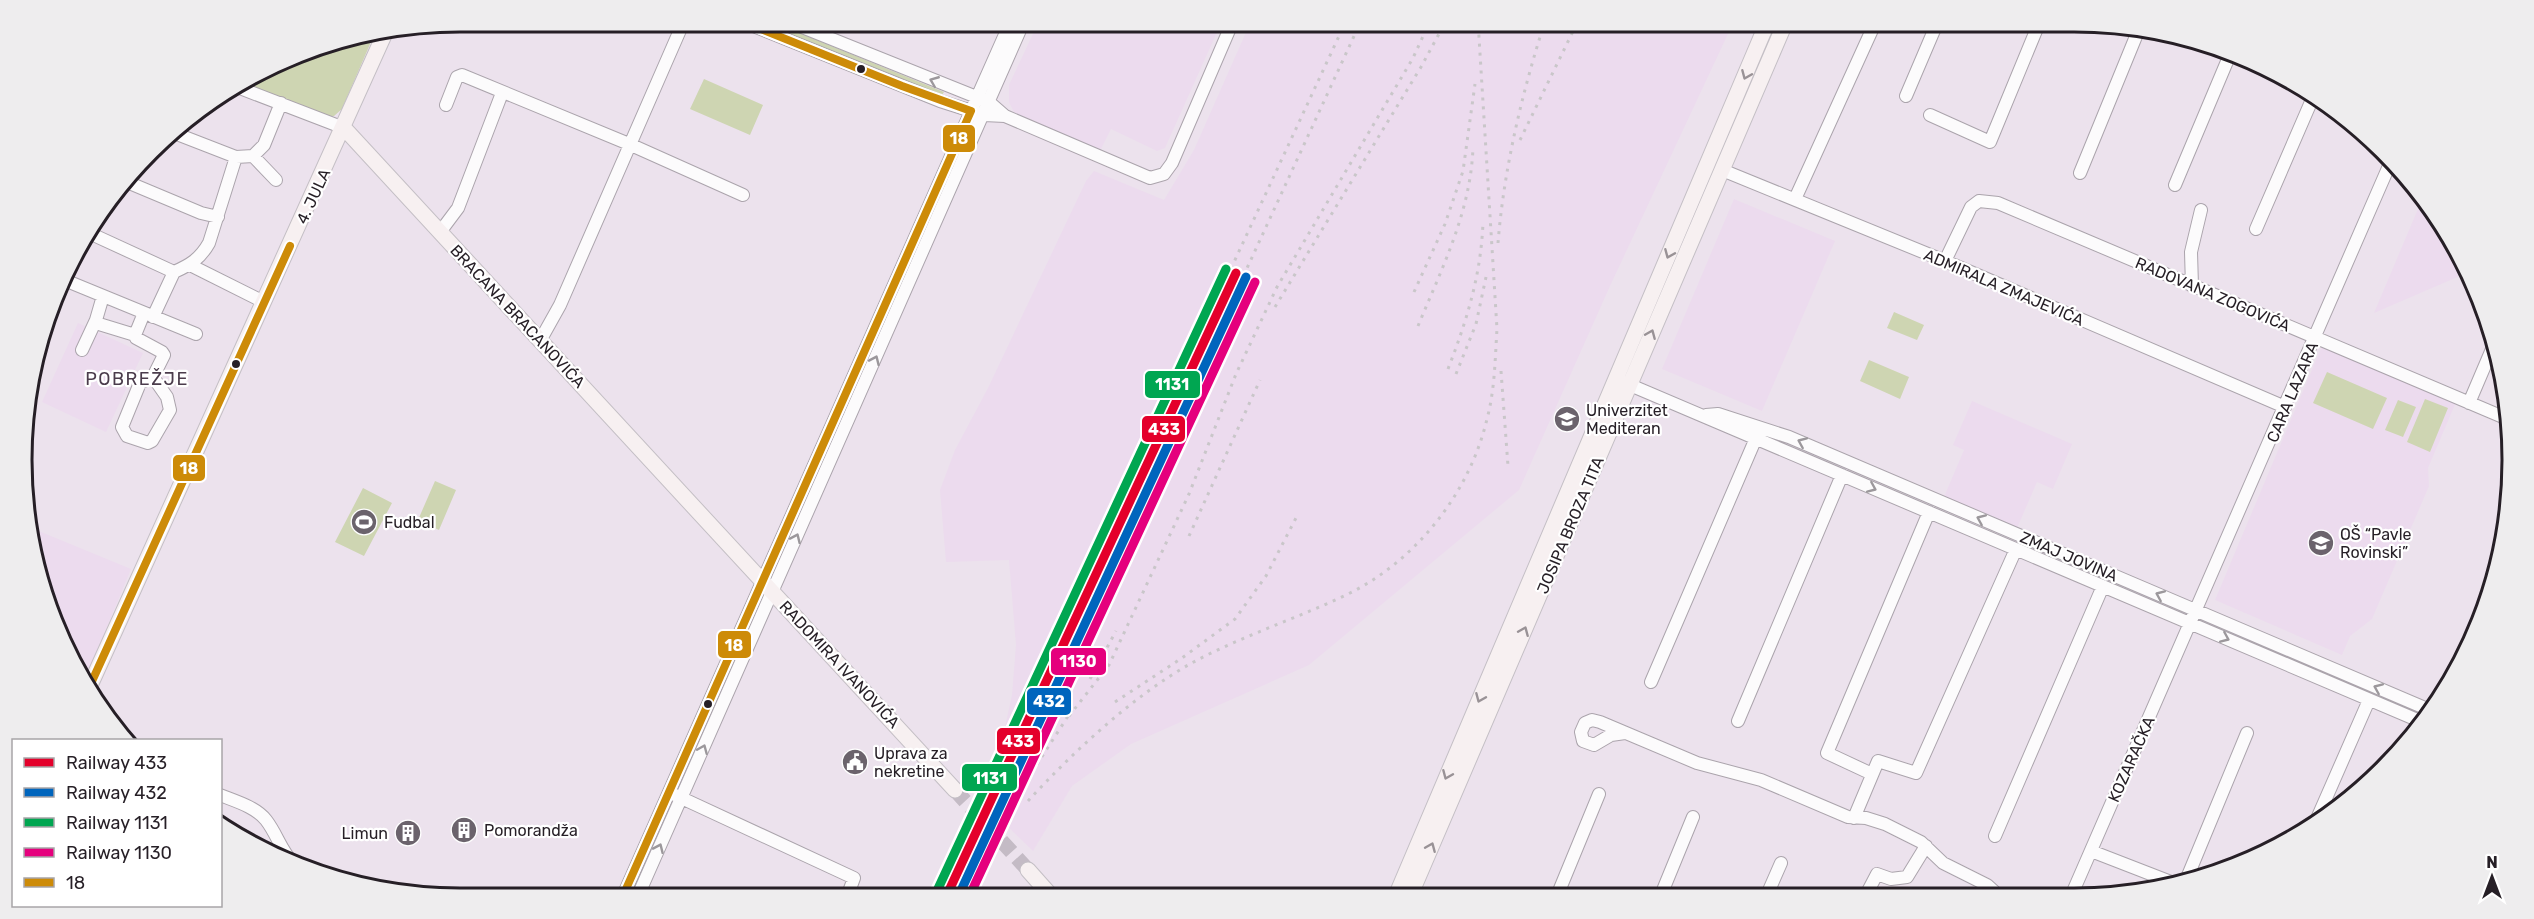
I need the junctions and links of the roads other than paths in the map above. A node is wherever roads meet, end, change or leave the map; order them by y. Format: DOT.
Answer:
graph roads {
  1 [pos="679,32"];
  2 [pos="771,32"];
  3 [pos="814,32"];
  4 [pos="1006,32"];
  5 [pos="1019,32"];
  6 [pos="1228,32"];
  7 [pos="1764,32"];
  8 [pos="1781,32"];
  9 [pos="1871,32"];
  10 [pos="1933,32"];
  11 [pos="2035,32"];
  12 [pos="2136,36"];
  13 [pos="382,39"];
  14 [pos="2228,60"];
  15 [pos="244,89"];
  16 [pos="502,93"];
  17 [pos="1906,96"];
  18 [pos="976,97"];
  19 [pos="989,102"];
  20 [pos="281,103"];
  21 [pos="2311,103"];
  22 [pos="446,105"];
  23 [pos="971,111"];
  24 [pos="984,115"];
  25 [pos="1930,115"];
  26 [pos="1005,116"];
  27 [pos="344,128"];
  28 [pos="181,135"];
  29 [pos="629,144"];
  30 [pos="236,156"];
  31 [pos="253,156"];
  32 [pos="2388,169"];
  33 [pos="1722,170"];
  34 [pos="2080,172"];
  35 [pos="276,180"];
  36 [pos="132,184"];
  37 [pos="2175,185"];
  38 [pos="743,195"];
  39 [pos="1795,200"];
  40 [pos="2201,210"];
  41 [pos="218,217"];
  42 [pos="2256,229"];
  43 [pos="440,232"];
  44 [pos="95,236"];
  45 [pos="1945,261"];
  46 [pos="190,265"];
  47 [pos="174,272"];
  48 [pos="70,282"];
  49 [pos="2193,286"];
  50 [pos="103,296"];
  51 [pos="264,302"];
  52 [pos="148,315"];
  53 [pos="96,320"];
  54 [pos="196,334"];
  55 [pos="135,335"];
  56 [pos="2316,338"];
  57 [pos="541,339"];
  58 [pos="82,351"];
  59 [pos="2489,355"];
  60 [pos="153,377"];
  61 [pos="1623,382"];
  62 [pos="2469,403"];
  63 [pos="2285,407"];
  64 [pos="2500,416"];
  65 [pos="1758,433"];
  66 [pos="1842,475"];
  67 [pos="1929,512"];
  68 [pos="2016,549"];
  69 [pos="768,586"];
  70 [pos="2103,586"];
  71 [pos="2197,611"];
  72 [pos="2191,624"];
  73 [pos="1499,671"];
  74 [pos="93,679"];
  75 [pos="1651,682"];
  76 [pos="2369,700"];
  77 [pos="2423,707"];
  78 [pos="2415,719"];
  79 [pos="1738,721"];
  80 [pos="1625,733"];
  81 [pos="2247,733"];
  82 [pos="1872,774"];
  83 [pos="955,790"];
  84 [pos="669,792"];
  85 [pos="1599,794"];
  86 [pos="222,796"];
  87 [pos="681,798"];
  88 [pos="2322,808"];
  89 [pos="1693,817"];
  90 [pos="1854,818"];
  91 [pos="1995,836"];
  92 [pos="1926,846"];
  93 [pos="283,849"];
  94 [pos="2091,851"];
  95 [pos="1781,863"];
  96 [pos="1028,870"];
  97 [pos="2190,872"];
  98 [pos="2161,878"];
  99 [pos="626,888"];
  100 [pos="641,888"];
  101 [pos="850,888"];
  102 [pos="1044,888"];
  103 [pos="1400,888"];
  104 [pos="1413,888"];
  105 [pos="1560,888"];
  106 [pos="1664,888"];
  107 [pos="1770,888"];
  108 [pos="1870,888"];
  109 [pos="1990,888"];
  110 [pos="2075,888"];
  1 -- 29 [label="street"];
  2 -- 23 [label="street"];
  18 -- 3 [label="street, one-way"];
  4 -- 18 [label="street"];
  5 -- 19 [label="street"];
  6 -- 26 [label="street"];
  7 -- 61 [label="main road, JOSIPA BROZA TITA, one-way"];
  8 -- 33 [label="main road, JOSIPA BROZA TITA"];
  9 -- 39 [label="street"];
  10 -- 17 [label="street"];
  11 -- 25 [label="street"];
  12 -- 34 [label="street"];
  13 -- 27 [label="main road, 4. JULA"];
  14 -- 37 [label="street"];
  15 -- 20 [label="street, BRACANA BRACANOVIĆA"];
  16 -- 22 [label="street"];
  16 -- 29 [label="street"];
  16 -- 43 [label="street"];
  18 -- 19 [label="street"];
  18 -- 23 [label="street"];
  19 -- 24 [label="street"];
  19 -- 26 [label="street"];
  20 -- 27 [label="street, BRACANA BRACANOVIĆA"];
  20 -- 31 [label="street"];
  21 -- 42 [label="street"];
  23 -- 24 [label="street"];
  23 -- 69 [label="street"];
  24 -- 26 [label="street"];
  69 -- 24 [label="street, one-way"];
  27 -- 43 [label="main road, BRACANA BRACANOVIĆA"];
  27 -- 51 [label="main road, 4. JULA"];
  28 -- 30 [label="street"];
  29 -- 38 [label="street"];
  29 -- 57 [label="street"];
  30 -- 31 [label="street"];
  30 -- 41 [label="street"];
  31 -- 35 [label="street"];
  32 -- 56 [label="street, CARA LAZARA"];
  33 -- 39 [label="street, ADMIRALA ZMAJEVIĆA"];
  61 -- 33 [label="main road, JOSIPA BROZA TITA, one-way"];
  36 -- 41 [label="street"];
  39 -- 45 [label="street, ADMIRALA ZMAJEVIĆA"];
  40 -- 49 [label="street"];
  41 -- 46 [label="street"];
  43 -- 57 [label="main road, BRACANA BRACANOVIĆA"];
  44 -- 47 [label="street"];
  45 -- 49 [label="street, RADOVANA ZOGOVIĆA"];
  45 -- 63 [label="street, ADMIRALA ZMAJEVIĆA"];
  46 -- 47 [label="street"];
  46 -- 51 [label="street"];
  47 -- 52 [label="street"];
  48 -- 50 [label="street"];
  49 -- 56 [label="street, RADOVANA ZOGOVIĆA"];
  50 -- 52 [label="street"];
  50 -- 53 [label="street"];
  51 -- 74 [label="main road, 4. JULA"];
  52 -- 54 [label="street"];
  52 -- 55 [label="street"];
  53 -- 55 [label="street"];
  53 -- 58 [label="street"];
  55 -- 60 [label="street"];
  56 -- 62 [label="street, RADOVANA ZOGOVIĆA"];
  56 -- 63 [label="street, CARA LAZARA"];
  57 -- 69 [label="main road, BRACANA BRACANOVIĆA"];
  59 -- 62 [label="street"];
  60 -- 60 [label="street"];
  61 -- 65 [label="street, ZMAJ JOVINA"];
  61 -- 73 [label="main road, JOSIPA BROZA TITA"];
  62 -- 64 [label="street, RADOVANA ZOGOVIĆA"];
  63 -- 71 [label="street, CARA LAZARA"];
  65 -- 66 [label="street, ZMAJ JOVINA"];
  71 -- 65 [label="street, ZMAJ JOVINA, one-way"];
  65 -- 75 [label="street"];
  66 -- 67 [label="street, ZMAJ JOVINA, one-way"];
  66 -- 79 [label="street"];
  67 -- 68 [label="street, ZMAJ JOVINA"];
  67 -- 82 [label="street"];
  68 -- 70 [label="street, ZMAJ JOVINA"];
  68 -- 82 [label="street"];
  69 -- 83 [label="main road, RADOMIRA IVANOVIĆA"];
  69 -- 84 [label="street"];
  87 -- 69 [label="street, one-way"];
  70 -- 72 [label="street, ZMAJ JOVINA"];
  70 -- 91 [label="street"];
  71 -- 72 [label="street, CARA LAZARA"];
  77 -- 71 [label="street, ZMAJ JOVINA, one-way"];
  72 -- 76 [label="street, ZMAJ JOVINA, one-way"];
  72 -- 94 [label="street, KOZARAČKA"];
  73 -- 103 [label="main road, JOSIPA BROZA TITA, one-way"];
  104 -- 73 [label="main road, JOSIPA BROZA TITA, one-way"];
  76 -- 78 [label="street, ZMAJ JOVINA"];
  76 -- 88 [label="street"];
  80 -- 90 [label="street"];
  81 -- 97 [label="street"];
  82 -- 90 [label="street"];
  84 -- 87 [label="street"];
  84 -- 99 [label="street"];
  85 -- 105 [label="street"];
  86 -- 93 [label="street"];
  100 -- 87 [label="street, one-way"];
  87 -- 101 [label="street"];
  89 -- 106 [label="street"];
  90 -- 92 [label="street"];
  92 -- 108 [label="street"];
  92 -- 109 [label="street"];
  94 -- 98 [label="street"];
  94 -- 110 [label="street, KOZARAČKA"];
  95 -- 107 [label="street"];
  96 -- 102 [label="main road"];
}
